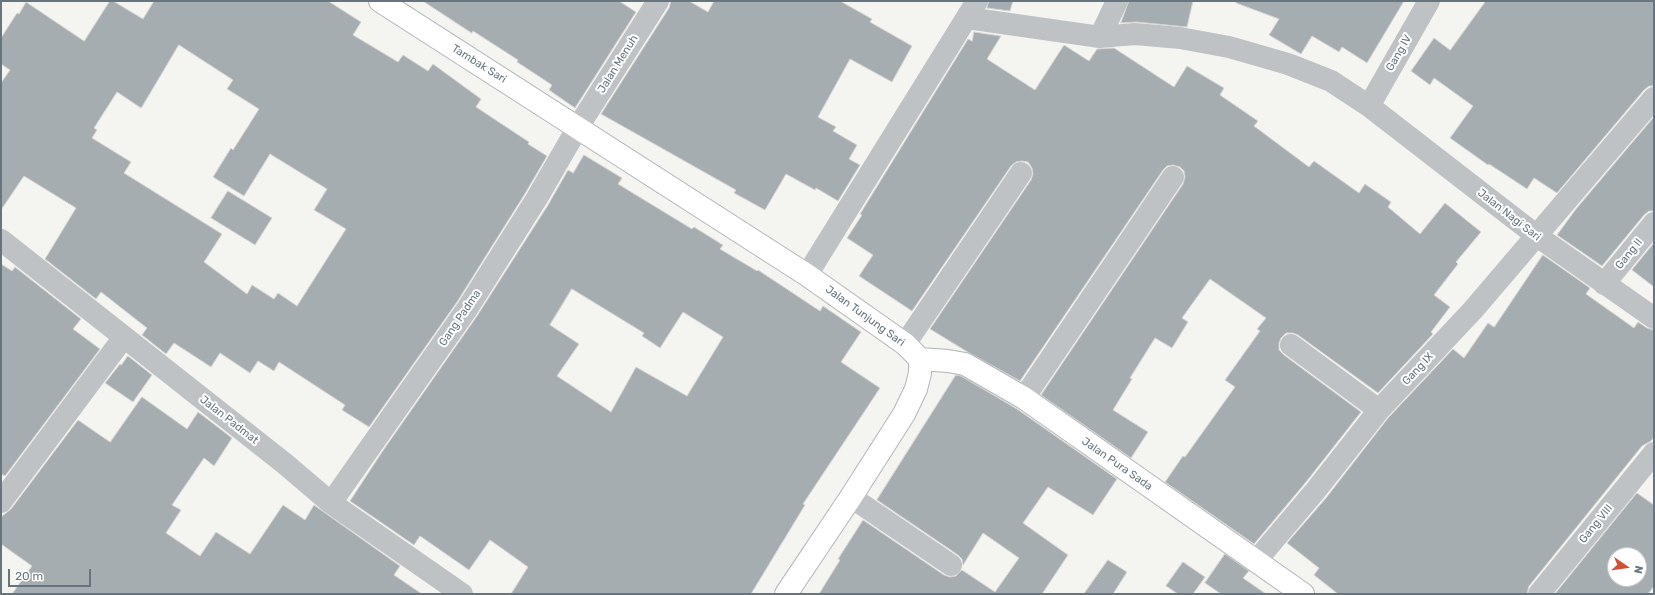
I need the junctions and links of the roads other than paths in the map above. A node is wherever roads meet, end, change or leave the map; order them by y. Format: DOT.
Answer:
graph roads {
  1 [pos="380,1"];
  2 [pos="658,1"];
  3 [pos="1117,1"];
  4 [pos="1428,1"];
  5 [pos="972,10"];
  6 [pos="1100,37"];
  7 [pos="1654,98"];
  8 [pos="1369,106"];
  9 [pos="578,127"];
  10 [pos="1021,173"];
  11 [pos="1173,178"];
  12 [pos="1654,223"];
  13 [pos="1537,236"];
  14 [pos="1,240"];
  15 [pos="807,275"];
  16 [pos="1604,284"];
  17 [pos="1654,318"];
  18 [pos="124,337"];
  19 [pos="1291,345"];
  20 [pos="912,352"];
  21 [pos="1024,398"];
  22 [pos="1379,410"];
  23 [pos="1654,453"];
  24 [pos="1354,456"];
  25 [pos="852,497"];
  26 [pos="1,502"];
  27 [pos="331,503"];
  28 [pos="1260,552"];
  29 [pos="951,565"];
  30 [pos="462,594"];
  31 [pos="786,594"];
  32 [pos="1303,594"];
  33 [pos="1538,594"];
  1 -- 9 [label="street, Tambak Sari"];
  2 -- 9 [label="street, Jalan Menuh"];
  3 -- 6 [label="street"];
  4 -- 8 [label="street, Gang IV"];
  5 -- 6 [label="street, Jalan Nagi Sari"];
  5 -- 15 [label="street"];
  6 -- 8 [label="street, Jalan Nagi Sari"];
  7 -- 13 [label="street, Gang IX"];
  8 -- 13 [label="street, Jalan Nagi Sari"];
  9 -- 15 [label="street, Jalan Tunjung Sari"];
  9 -- 27 [label="street, Gang Padma"];
  10 -- 20 [label="street"];
  11 -- 21 [label="street"];
  12 -- 16 [label="street, Gang II"];
  13 -- 16 [label="street, Jalan Nagi Sari"];
  13 -- 22 [label="street, Gang IX"];
  14 -- 18 [label="street, Jalan Padmat"];
  15 -- 20 [label="street, Jalan Tunjung Sari"];
  16 -- 17 [label="street, Jalan Nagi Sari"];
  18 -- 26 [label="street"];
  18 -- 27 [label="street, Jalan Padmat"];
  19 -- 22 [label="street"];
  20 -- 21 [label="street, Jalan Pura Sada"];
  20 -- 25 [label="street"];
  21 -- 28 [label="street, Jalan Pura Sada"];
  22 -- 28 [label="street, Gang IX"];
  23 -- 33 [label="street, Gang VIII"];
  24 -- 28 [label="street"];
  25 -- 29 [label="street"];
  25 -- 31 [label="street"];
  27 -- 30 [label="street, Jalan Padmat"];
  28 -- 32 [label="street, Jalan Pura Sada"];
}
